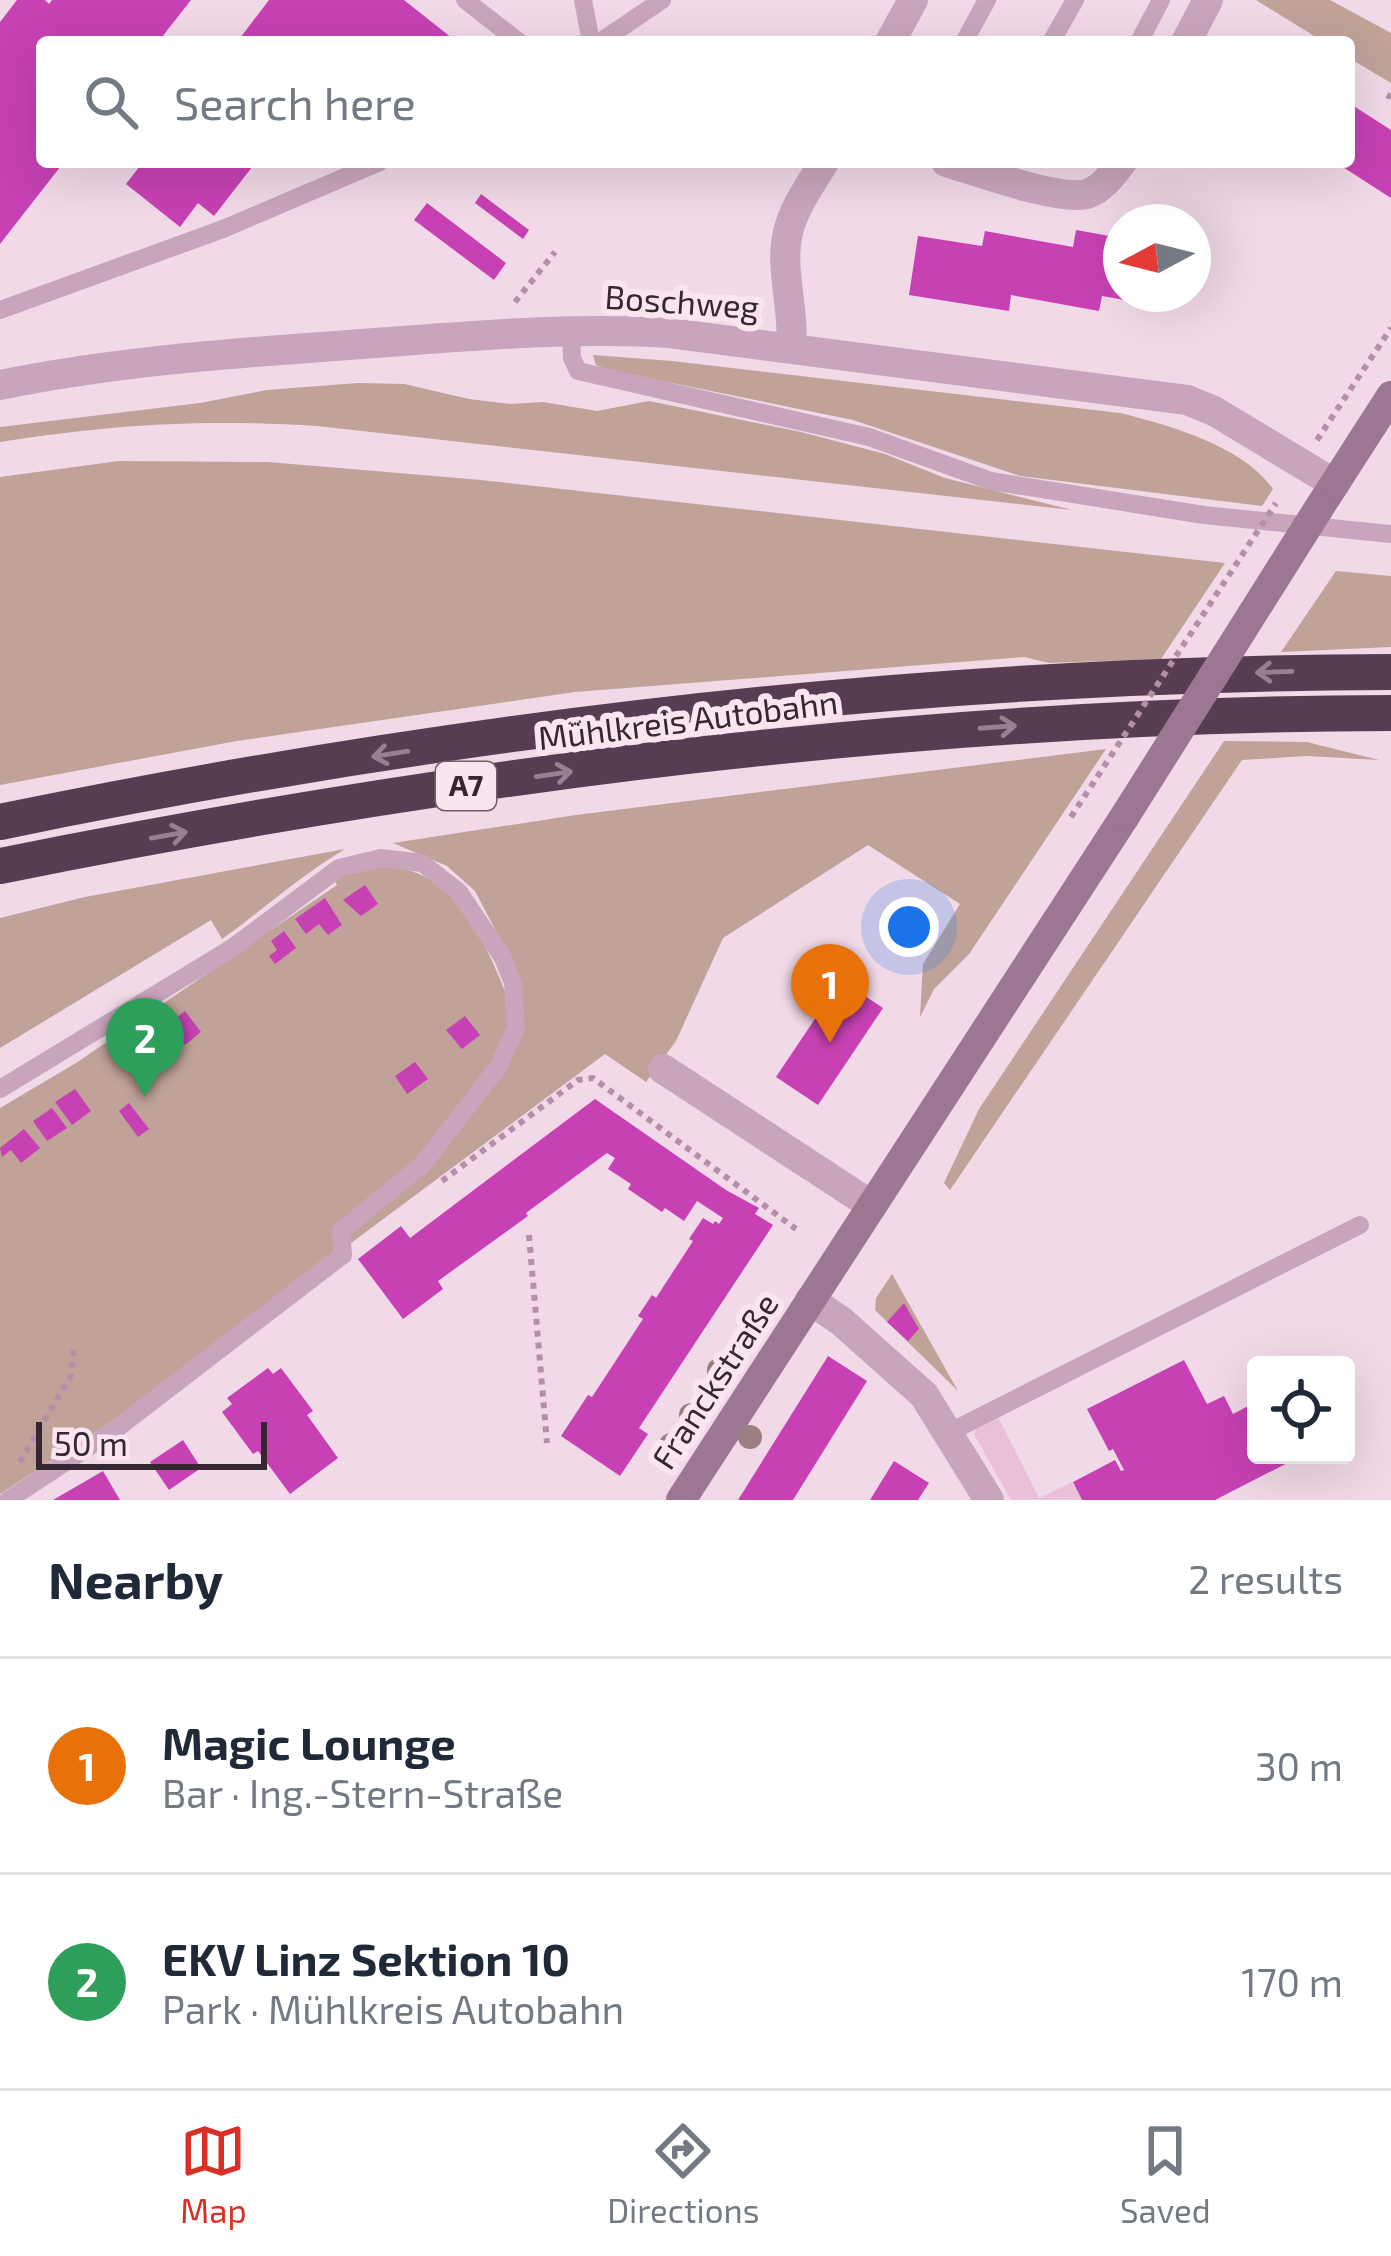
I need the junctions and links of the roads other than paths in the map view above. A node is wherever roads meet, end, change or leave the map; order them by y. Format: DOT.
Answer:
graph roads {
  1 [pos="465,0"];
  2 [pos="583,0"];
  3 [pos="662,0"];
  4 [pos="914,0"];
  5 [pos="987,0"];
  6 [pos="1075,0"];
  7 [pos="1162,0"];
  8 [pos="1208,0"];
  9 [pos="510,36"];
  10 [pos="594,36"];
  11 [pos="605,36"];
  12 [pos="893,36"];
  13 [pos="967,36"];
  14 [pos="1054,36"];
  15 [pos="1141,36"];
  16 [pos="1189,36"];
  17 [pos="366,168"];
  18 [pos="821,168"];
  19 [pos="968,168"];
  20 [pos="1117,168"];
  21 [pos="0,310"];
  22 [pos="571,332"];
  23 [pos="791,348"];
  24 [pos="0,385"];
  25 [pos="1391,396"];
  26 [pos="1327,496"];
  27 [pos="1391,534"];
  28 [pos="1391,672"];
  29 [pos="1391,713"];
  30 [pos="0,822"];
  31 [pos="54,856"];
  32 [pos="0,866"];
  33 [pos="0,880"];
  34 [pos="663,1069"];
  35 [pos="0,1089"];
  36 [pos="871,1205"];
  37 [pos="1360,1225"];
  38 [pos="810,1300"];
  39 [pos="950,1432"];
  40 [pos="8,1500"];
  41 [pos="681,1500"];
  42 [pos="989,1500"];
  1 -- 9 [label="lane"];
  2 -- 10 [label="lane"];
  3 -- 11 [label="lane"];
  4 -- 12 [label="street"];
  5 -- 13 [label="lane"];
  6 -- 14 [label="lane"];
  7 -- 15 [label="lane"];
  8 -- 16 [label="street"];
  17 -- 21 [label="lane"];
  18 -- 23 [label="street"];
  19 -- 20 [label="street"];
  22 -- 23 [label="street, Boschweg"];
  22 -- 24 [label="street, Boschweg"];
  22 -- 27 [label="lane"];
  23 -- 26 [label="street, Boschweg"];
  25 -- 26 [label="main road, Franckstraße"];
  26 -- 36 [label="main road, Franckstraße, bridge"];
  28 -- 30 [label="highway, Mühlkreis Autobahn / A7, one-way"];
  31 -- 29 [label="highway, Mühlkreis Autobahn / A7, one-way"];
  31 -- 32 [label="highway, Mühlkreis Autobahn / A7"];
  31 -- 33 [label="highway"];
  34 -- 36 [label="street"];
  35 -- 40 [label="lane"];
  36 -- 38 [label="main road, Franckstraße"];
  37 -- 39 [label="lane"];
  38 -- 39 [label="street"];
  38 -- 41 [label="main road, Franckstraße"];
  39 -- 42 [label="street"];
}
